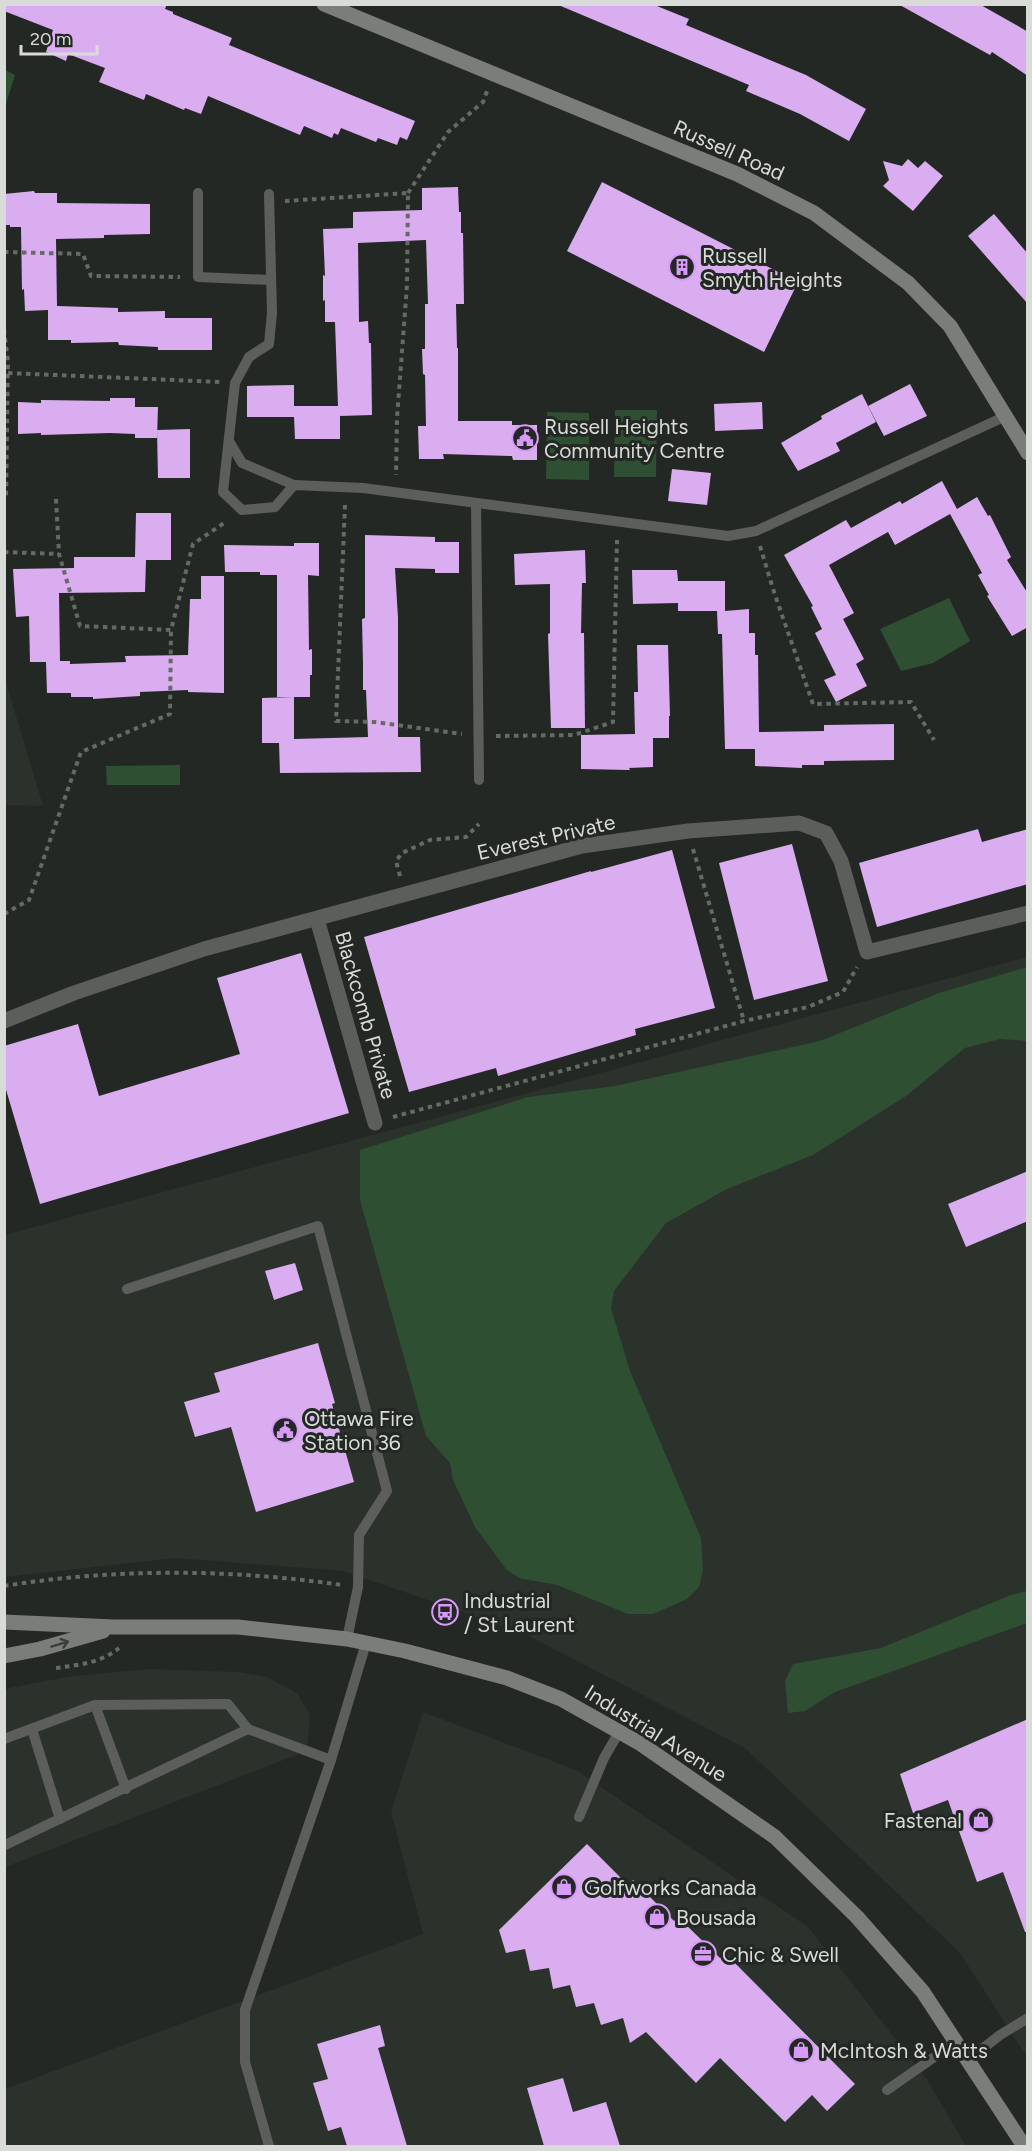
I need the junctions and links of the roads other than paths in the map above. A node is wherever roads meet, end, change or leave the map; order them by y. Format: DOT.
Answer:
graph roads {
  1 [pos="324,4"];
  2 [pos="198,193"];
  3 [pos="269,198"];
  4 [pos="271,280"];
  5 [pos="1006,416"];
  6 [pos="229,441"];
  7 [pos="1028,453"];
  8 [pos="294,485"];
  9 [pos="476,503"];
  10 [pos="478,780"];
  11 [pos="1028,913"];
  12 [pos="317,919"];
  13 [pos="4,1021"];
  14 [pos="375,1123"];
  15 [pos="127,1288"];
  16 [pos="4,1622"];
  17 [pos="114,1627"];
  18 [pos="347,1639"];
  19 [pos="366,1643"];
  20 [pos="4,1656"];
  21 [pos="96,1705"];
  22 [pos="32,1729"];
  23 [pos="248,1729"];
  24 [pos="619,1732"];
  25 [pos="4,1739"];
  26 [pos="331,1760"];
  27 [pos="126,1789"];
  28 [pos="579,1817"];
  29 [pos="60,1819"];
  30 [pos="5,1844"];
  31 [pos="1028,2018"];
  32 [pos="956,2042"];
  33 [pos="968,2060"];
  34 [pos="887,2090"];
  35 [pos="269,2146"];
  36 [pos="1024,2146"];
  1 -- 5 [label="main road, Russell Road"];
  2 -- 4 [label="lane"];
  3 -- 4 [label="lane"];
  4 -- 6 [label="lane"];
  5 -- 7 [label="main road, Russell Road"];
  5 -- 9 [label="lane"];
  6 -- 8 [label="lane"];
  6 -- 8 [label="lane"];
  8 -- 9 [label="lane"];
  9 -- 10 [label="lane"];
  11 -- 12 [label="street, Everest Private"];
  12 -- 13 [label="street, Everest Private"];
  12 -- 14 [label="street, Blackcomb Private"];
  15 -- 18 [label="lane"];
  16 -- 17 [label="main road, Industrial Avenue"];
  17 -- 18 [label="main road, Industrial Avenue"];
  20 -- 17 [label="main road, Industrial Avenue, one-way"];
  18 -- 19 [label="main road, Industrial Avenue"];
  19 -- 24 [label="main road, Industrial Avenue"];
  19 -- 26 [label="lane"];
  21 -- 22 [label="lane"];
  21 -- 23 [label="lane"];
  21 -- 27 [label="lane"];
  22 -- 25 [label="lane"];
  22 -- 29 [label="lane"];
  23 -- 26 [label="lane"];
  23 -- 27 [label="lane"];
  24 -- 28 [label="lane"];
  24 -- 32 [label="main road, Industrial Avenue"];
  26 -- 35 [label="lane"];
  27 -- 29 [label="lane"];
  29 -- 30 [label="lane"];
  31 -- 33 [label="lane"];
  32 -- 33 [label="main road, Industrial Avenue"];
  32 -- 34 [label="lane"];
  33 -- 36 [label="main road, Industrial Avenue"];
}
